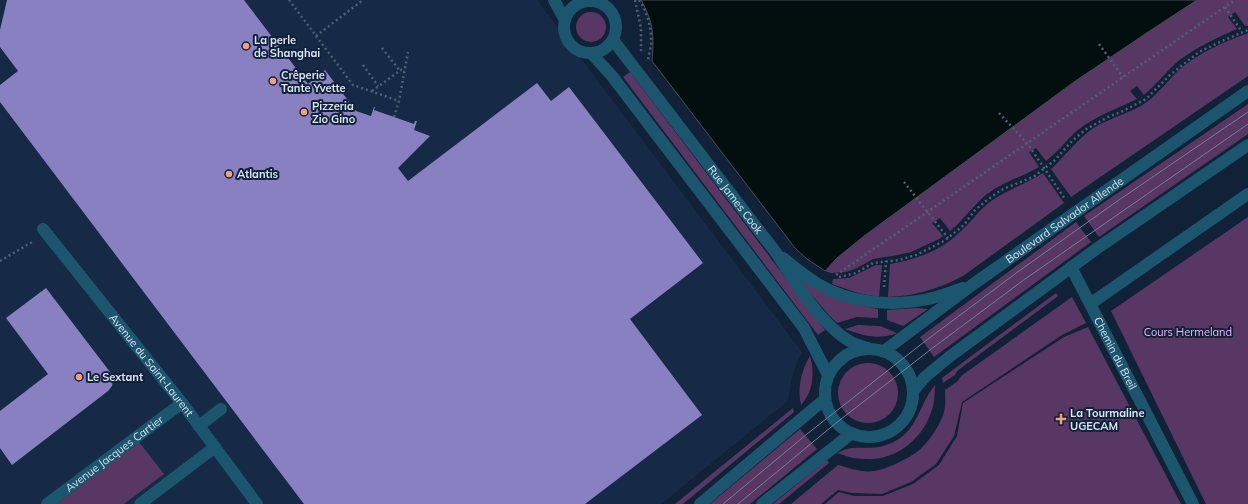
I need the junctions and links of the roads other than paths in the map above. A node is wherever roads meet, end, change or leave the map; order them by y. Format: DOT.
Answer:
graph roads {
  1 [pos="554,0"];
  2 [pos="585,1"];
  3 [pos="565,20"];
  4 [pos="613,40"];
  5 [pos="591,53"];
  6 [pos="1248,91"];
  7 [pos="1248,145"];
  8 [pos="1248,194"];
  9 [pos="45,231"];
  10 [pos="777,254"];
  11 [pos="1072,267"];
  12 [pos="972,285"];
  13 [pos="1090,304"];
  14 [pos="868,348"];
  15 [pos="884,351"];
  16 [pos="828,375"];
  17 [pos="913,391"];
  18 [pos="825,399"];
  19 [pos="182,403"];
  20 [pos="221,408"];
  21 [pos="199,426"];
  22 [pos="852,433"];
  23 [pos="215,447"];
  24 [pos="47,504"];
  25 [pos="140,504"];
  26 [pos="257,504"];
  27 [pos="700,504"];
  28 [pos="762,504"];
  29 [pos="1193,504"];
  1 -- 3 [label="street"];
  2 -- 3 [label="street"];
  2 -- 4 [label="street"];
  3 -- 5 [label="street"];
  4 -- 5 [label="street"];
  4 -- 10 [label="street, Rue James Cook"];
  5 -- 16 [label="street"];
  6 -- 12 [label="street, Boulevard Salvador Allende"];
  7 -- 11 [label="street"];
  8 -- 13 [label="street"];
  9 -- 19 [label="street, Avenue du Saint-Laurent"];
  10 -- 12 [label="street"];
  10 -- 14 [label="street, Rue James Cook"];
  11 -- 13 [label="street, Chemin du Breil"];
  11 -- 17 [label="street"];
  12 -- 15 [label="street, Boulevard Salvador Allende"];
  13 -- 29 [label="street, Chemin du Breil"];
  14 -- 15 [label="street"];
  14 -- 16 [label="street"];
  15 -- 17 [label="street"];
  16 -- 18 [label="street"];
  17 -- 22 [label="street"];
  18 -- 22 [label="street"];
  18 -- 27 [label="street"];
  19 -- 21 [label="street, Avenue du Saint-Laurent"];
  19 -- 24 [label="street, Avenue Jacques Cartier"];
  20 -- 21 [label="street"];
  21 -- 23 [label="street, Avenue du Saint-Laurent"];
  22 -- 28 [label="street"];
  23 -- 25 [label="street"];
  23 -- 26 [label="street, Avenue du Saint-Laurent"];
}
